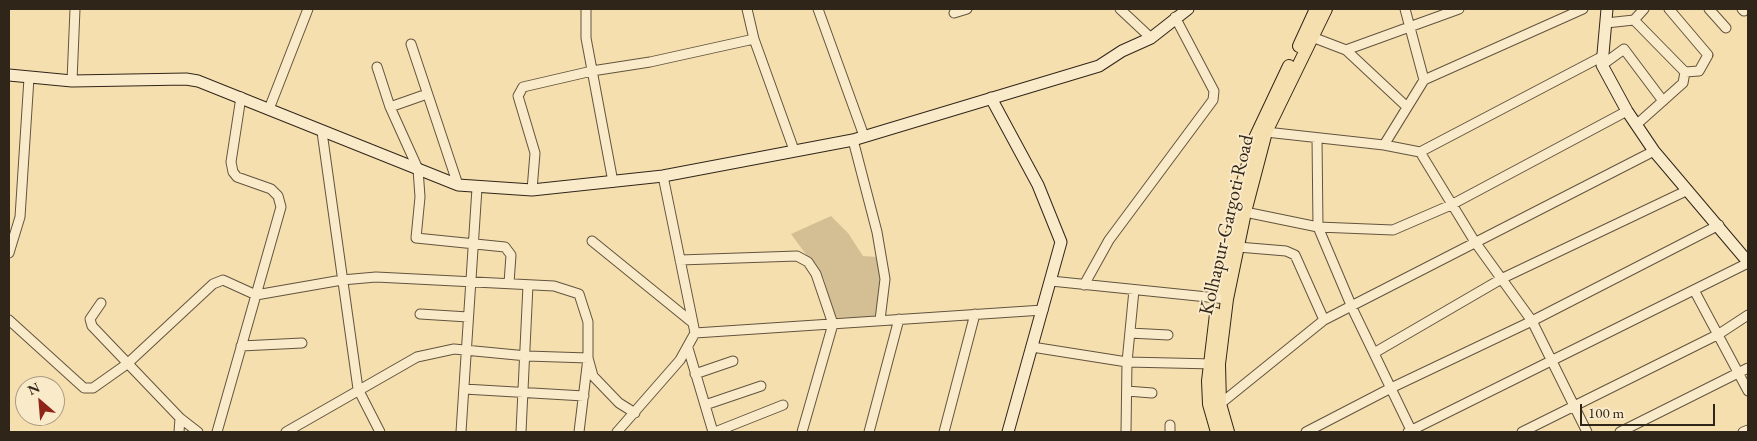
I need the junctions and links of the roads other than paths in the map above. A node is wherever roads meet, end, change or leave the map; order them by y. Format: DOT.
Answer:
graph roads {
  1 [pos="75,9"];
  2 [pos="308,9"];
  3 [pos="586,9"];
  4 [pos="747,9"];
  5 [pos="818,9"];
  6 [pos="966,9"];
  7 [pos="1120,9"];
  8 [pos="1185,9"];
  9 [pos="1316,9"];
  10 [pos="1326,9"];
  11 [pos="1405,9"];
  12 [pos="1459,9"];
  13 [pos="1583,9"];
  14 [pos="1608,9"];
  15 [pos="1644,9"];
  16 [pos="1668,9"];
  17 [pos="1709,9"];
  18 [pos="954,13"];
  19 [pos="1174,17"];
  20 [pos="1634,20"];
  21 [pos="1606,23"];
  22 [pos="1409,26"];
  23 [pos="1726,28"];
  24 [pos="1312,37"];
  25 [pos="1151,38"];
  26 [pos="754,39"];
  27 [pos="411,44"];
  28 [pos="1346,50"];
  29 [pos="1603,61"];
  30 [pos="377,67"];
  31 [pos="592,71"];
  32 [pos="1685,72"];
  33 [pos="9,75"];
  34 [pos="29,78"];
  35 [pos="1424,80"];
  36 [pos="72,81"];
  37 [pos="427,94"];
  38 [pos="240,98"];
  39 [pos="991,98"];
  40 [pos="1663,101"];
  41 [pos="390,107"];
  42 [pos="1407,107"];
  43 [pos="269,109"];
  44 [pos="1627,111"];
  45 [pos="1636,125"];
  46 [pos="322,132"];
  47 [pos="1266,132"];
  48 [pos="858,138"];
  49 [pos="1317,138"];
  50 [pos="1384,145"];
  51 [pos="794,150"];
  52 [pos="1654,150"];
  53 [pos="1420,152"];
  54 [pos="418,169"];
  55 [pos="663,176"];
  56 [pos="613,182"];
  57 [pos="458,185"];
  58 [pos="477,188"];
  59 [pos="532,190"];
  60 [pos="1688,190"];
  61 [pos="1451,205"];
  62 [pos="1245,212"];
  63 [pos="1719,226"];
  64 [pos="1318,227"];
  65 [pos="592,241"];
  66 [pos="1475,242"];
  67 [pos="473,244"];
  68 [pos="1238,246"];
  69 [pos="9,251"];
  70 [pos="680,260"];
  71 [pos="1748,262"];
  72 [pos="1503,278"];
  73 [pos="342,280"];
  74 [pos="470,281"];
  75 [pos="1051,281"];
  76 [pos="509,283"];
  77 [pos="528,285"];
  78 [pos="1084,285"];
  79 [pos="1134,290"];
  80 [pos="1694,290"];
  81 [pos="256,295"];
  82 [pos="1223,298"];
  83 [pos="101,303"];
  84 [pos="1351,306"];
  85 [pos="1043,310"];
  86 [pos="420,314"];
  87 [pos="975,314"];
  88 [pos="1748,315"];
  89 [pos="468,317"];
  90 [pos="899,319"];
  91 [pos="9,320"];
  92 [pos="880,320"];
  93 [pos="1324,320"];
  94 [pos="1532,321"];
  95 [pos="693,323"];
  96 [pos="833,324"];
  97 [pos="696,333"];
  98 [pos="1130,334"];
  99 [pos="1719,334"];
  100 [pos="1168,335"];
  101 [pos="302,344"];
  102 [pos="241,346"];
  103 [pos="1032,347"];
  104 [pos="688,348"];
  105 [pos="466,350"];
  106 [pos="1374,353"];
  107 [pos="525,355"];
  108 [pos="588,358"];
  109 [pos="733,361"];
  110 [pos="1551,361"];
  111 [pos="1127,362"];
  112 [pos="127,364"];
  113 [pos="1214,364"];
  114 [pos="1748,368"];
  115 [pos="1739,373"];
  116 [pos="695,374"];
  117 [pos="761,386"];
  118 [pos="1390,388"];
  119 [pos="358,389"];
  120 [pos="464,389"];
  121 [pos="1127,391"];
  122 [pos="1748,391"];
  123 [pos="1152,392"];
  124 [pos="523,393"];
  125 [pos="584,396"];
  126 [pos="1220,404"];
  127 [pos="705,405"];
  128 [pos="783,405"];
  129 [pos="1574,407"];
  130 [pos="635,413"];
  131 [pos="180,418"];
  132 [pos="1748,430"];
  133 [pos="179,432"];
  134 [pos="198,432"];
  135 [pos="217,432"];
  136 [pos="286,432"];
  137 [pos="380,432"];
  138 [pos="461,432"];
  139 [pos="521,432"];
  140 [pos="579,432"];
  141 [pos="617,432"];
  142 [pos="714,432"];
  143 [pos="802,432"];
  144 [pos="869,432"];
  145 [pos="944,432"];
  146 [pos="1008,432"];
  147 [pos="1126,432"];
  148 [pos="1217,432"];
  149 [pos="1228,432"];
  150 [pos="1306,432"];
  151 [pos="1410,432"];
  152 [pos="1522,432"];
  153 [pos="1587,432"];
  154 [pos="1620,432"];
  155 [pos="1743,432"];
  1 -- 36 [label="street"];
  2 -- 43 [label="street"];
  3 -- 31 [label="street"];
  4 -- 26 [label="street"];
  5 -- 48 [label="street"];
  6 -- 18 [label="street"];
  7 -- 25 [label="street"];
  8 -- 19 [label="main road"];
  9 -- 82 [label="main road"];
  10 -- 24 [label="main road, Kolhapur-Gargoti Road"];
  11 -- 22 [label="street"];
  12 -- 22 [label="street"];
  13 -- 35 [label="street"];
  14 -- 21 [label="main road"];
  15 -- 20 [label="street"];
  16 -- 32 [label="street"];
  17 -- 23 [label="street"];
  19 -- 25 [label="main road"];
  19 -- 78 [label="street"];
  20 -- 21 [label="street"];
  20 -- 32 [label="street"];
  21 -- 29 [label="main road"];
  22 -- 28 [label="street"];
  22 -- 35 [label="street"];
  24 -- 28 [label="street"];
  24 -- 47 [label="main road, Kolhapur-Gargoti Road"];
  25 -- 39 [label="main road"];
  26 -- 31 [label="street"];
  26 -- 51 [label="street"];
  27 -- 37 [label="street"];
  28 -- 42 [label="street"];
  29 -- 40 [label="street"];
  29 -- 44 [label="main road"];
  29 -- 53 [label="street"];
  30 -- 41 [label="street"];
  31 -- 56 [label="street"];
  31 -- 59 [label="street"];
  32 -- 40 [label="street"];
  33 -- 34 [label="main road"];
  34 -- 36 [label="main road"];
  34 -- 69 [label="street"];
  35 -- 42 [label="street"];
  36 -- 38 [label="main road"];
  37 -- 41 [label="street"];
  37 -- 57 [label="street"];
  38 -- 43 [label="main road"];
  38 -- 81 [label="street"];
  39 -- 48 [label="main road"];
  39 -- 75 [label="main road"];
  40 -- 45 [label="street"];
  41 -- 54 [label="street"];
  42 -- 50 [label="street"];
  43 -- 46 [label="main road"];
  44 -- 45 [label="main road"];
  44 -- 61 [label="street"];
  45 -- 52 [label="main road"];
  46 -- 54 [label="main road"];
  46 -- 73 [label="street"];
  47 -- 49 [label="street"];
  47 -- 62 [label="main road, Kolhapur-Gargoti Road"];
  48 -- 51 [label="main road"];
  48 -- 92 [label="street"];
  49 -- 50 [label="street"];
  49 -- 64 [label="street"];
  50 -- 53 [label="street"];
  51 -- 55 [label="main road"];
  52 -- 60 [label="main road"];
  52 -- 66 [label="street"];
  53 -- 61 [label="street"];
  54 -- 57 [label="main road"];
  54 -- 67 [label="street"];
  55 -- 56 [label="main road"];
  55 -- 70 [label="street"];
  56 -- 59 [label="main road"];
  57 -- 58 [label="main road"];
  58 -- 59 [label="main road"];
  58 -- 67 [label="street"];
  60 -- 63 [label="main road"];
  60 -- 72 [label="street"];
  61 -- 64 [label="street"];
  61 -- 66 [label="street"];
  62 -- 64 [label="street"];
  62 -- 68 [label="main road, Kolhapur-Gargoti Road"];
  63 -- 71 [label="main road"];
  63 -- 94 [label="street"];
  64 -- 84 [label="street"];
  65 -- 95 [label="street"];
  66 -- 72 [label="street"];
  66 -- 84 [label="street"];
  67 -- 74 [label="street"];
  67 -- 76 [label="street"];
  68 -- 82 [label="main road, Kolhapur-Gargoti Road"];
  68 -- 93 [label="street"];
  70 -- 95 [label="street"];
  70 -- 96 [label="street"];
  71 -- 80 [label="street"];
  72 -- 94 [label="street"];
  72 -- 106 [label="street"];
  73 -- 74 [label="street"];
  73 -- 81 [label="street"];
  73 -- 119 [label="street"];
  74 -- 76 [label="street"];
  74 -- 89 [label="street"];
  75 -- 78 [label="street"];
  75 -- 85 [label="main road"];
  76 -- 77 [label="street"];
  77 -- 107 [label="street"];
  77 -- 108 [label="street"];
  78 -- 79 [label="street"];
  79 -- 82 [label="street"];
  79 -- 98 [label="street"];
  80 -- 99 [label="street"];
  80 -- 110 [label="street"];
  81 -- 102 [label="street"];
  81 -- 112 [label="street"];
  82 -- 113 [label="main road"];
  83 -- 112 [label="street"];
  84 -- 93 [label="street"];
  84 -- 106 [label="street"];
  85 -- 87 [label="street"];
  85 -- 103 [label="main road"];
  86 -- 89 [label="street"];
  87 -- 90 [label="street"];
  87 -- 145 [label="street"];
  88 -- 99 [label="street"];
  89 -- 105 [label="street"];
  90 -- 92 [label="street"];
  90 -- 144 [label="street"];
  91 -- 112 [label="street"];
  92 -- 96 [label="street"];
  93 -- 126 [label="street"];
  94 -- 110 [label="street"];
  94 -- 118 [label="street"];
  95 -- 97 [label="street"];
  96 -- 97 [label="street"];
  96 -- 143 [label="street"];
  97 -- 104 [label="street"];
  98 -- 100 [label="street"];
  98 -- 111 [label="street"];
  99 -- 115 [label="street"];
  99 -- 129 [label="street"];
  101 -- 102 [label="street"];
  102 -- 135 [label="street"];
  103 -- 111 [label="street"];
  103 -- 146 [label="main road"];
  104 -- 116 [label="street"];
  104 -- 130 [label="street"];
  105 -- 107 [label="street"];
  105 -- 119 [label="street"];
  105 -- 120 [label="street"];
  106 -- 118 [label="street"];
  107 -- 108 [label="street"];
  107 -- 124 [label="street"];
  108 -- 125 [label="street"];
  108 -- 130 [label="street"];
  109 -- 116 [label="street"];
  110 -- 129 [label="street"];
  110 -- 151 [label="street"];
  111 -- 113 [label="street"];
  111 -- 121 [label="street"];
  112 -- 131 [label="street"];
  113 -- 126 [label="main road"];
  113 -- 148 [label="main road"];
  114 -- 115 [label="street"];
  115 -- 122 [label="street"];
  115 -- 154 [label="street"];
  116 -- 127 [label="street"];
  117 -- 127 [label="street"];
  118 -- 150 [label="street"];
  118 -- 151 [label="street"];
  119 -- 136 [label="street"];
  119 -- 137 [label="street"];
  120 -- 124 [label="street"];
  120 -- 138 [label="street"];
  121 -- 123 [label="street"];
  121 -- 147 [label="street"];
  124 -- 125 [label="street"];
  124 -- 139 [label="street"];
  125 -- 140 [label="street"];
  126 -- 149 [label="main road"];
  127 -- 142 [label="street"];
  128 -- 142 [label="street"];
  129 -- 152 [label="street"];
  129 -- 153 [label="street"];
  130 -- 141 [label="street"];
  131 -- 133 [label="street"];
  131 -- 134 [label="street"];
  132 -- 155 [label="street"];
}
